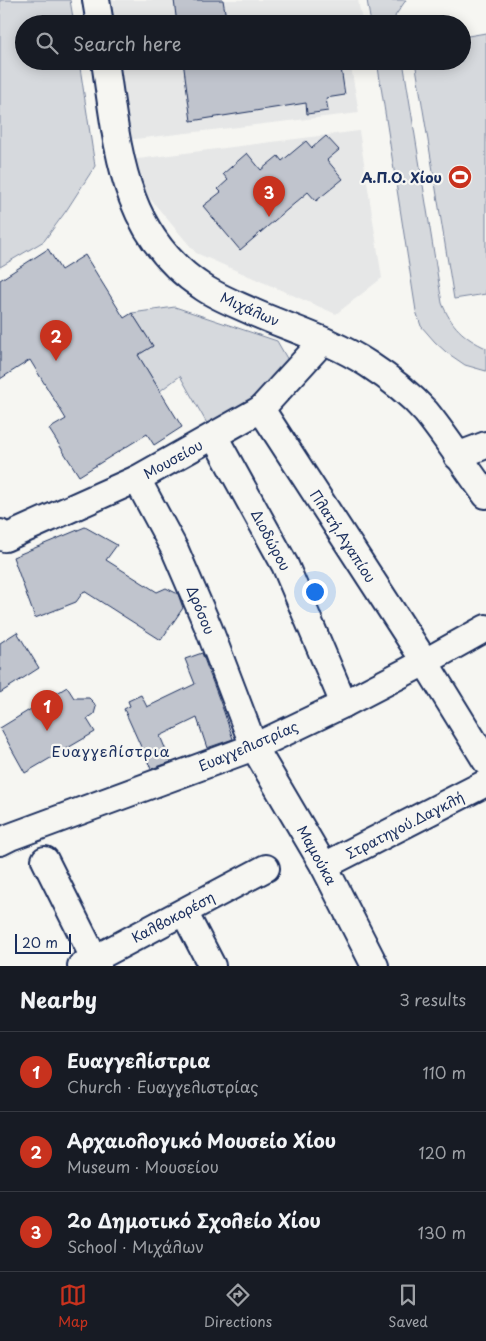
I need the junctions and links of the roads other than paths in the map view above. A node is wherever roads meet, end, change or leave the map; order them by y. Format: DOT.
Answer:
graph roads {
  1 [pos="96,0"];
  2 [pos="98,15"];
  3 [pos="106,70"];
  4 [pos="323,341"];
  5 [pos="261,409"];
  6 [pos="214,436"];
  7 [pos="486,445"];
  8 [pos="457,456"];
  9 [pos="137,479"];
  10 [pos="486,495"];
  11 [pos="0,533"];
  12 [pos="486,628"];
  13 [pos="424,662"];
  14 [pos="344,704"];
  15 [pos="254,747"];
  16 [pos="486,761"];
  17 [pos="486,783"];
  18 [pos="3,832"];
  19 [pos="45,860"];
  20 [pos="324,866"];
  21 [pos="266,868"];
  22 [pos="184,912"];
  23 [pos="91,963"];
  24 [pos="212,966"];
  25 [pos="375,966"];
  1 -- 2 [label="street"];
  3 -- 4 [label="street, Μιχάλων"];
  4 -- 5 [label="street, Μουσείου"];
  4 -- 8 [label="street, Μιχάλων"];
  5 -- 6 [label="street, Μουσείου"];
  5 -- 13 [label="street, Πλατή.Αγαπίου"];
  6 -- 9 [label="street, Μουσείου"];
  6 -- 14 [label="street, Διοδώρου"];
  7 -- 8 [label="street"];
  8 -- 10 [label="street, Μιχάλων"];
  9 -- 11 [label="street, Μουσείου"];
  9 -- 15 [label="street, Δρόσου"];
  12 -- 13 [label="street, Ευαγγελιστρίας"];
  13 -- 14 [label="street, Ευαγγελιστρίας"];
  13 -- 16 [label="street, Πλατή.Αγαπίου"];
  14 -- 15 [label="street, Ευαγγελιστρίας"];
  15 -- 18 [label="street, Ευαγγελιστρίας"];
  15 -- 20 [label="street, Μαμούκα"];
  17 -- 20 [label="street, Στρατηγού.Δαγκλή"];
  19 -- 23 [label="street"];
  20 -- 25 [label="street, Μαμούκα"];
  21 -- 22 [label="street, Καλβοκορέση"];
  22 -- 23 [label="street, Καλβοκορέση"];
  22 -- 24 [label="street"];
}
